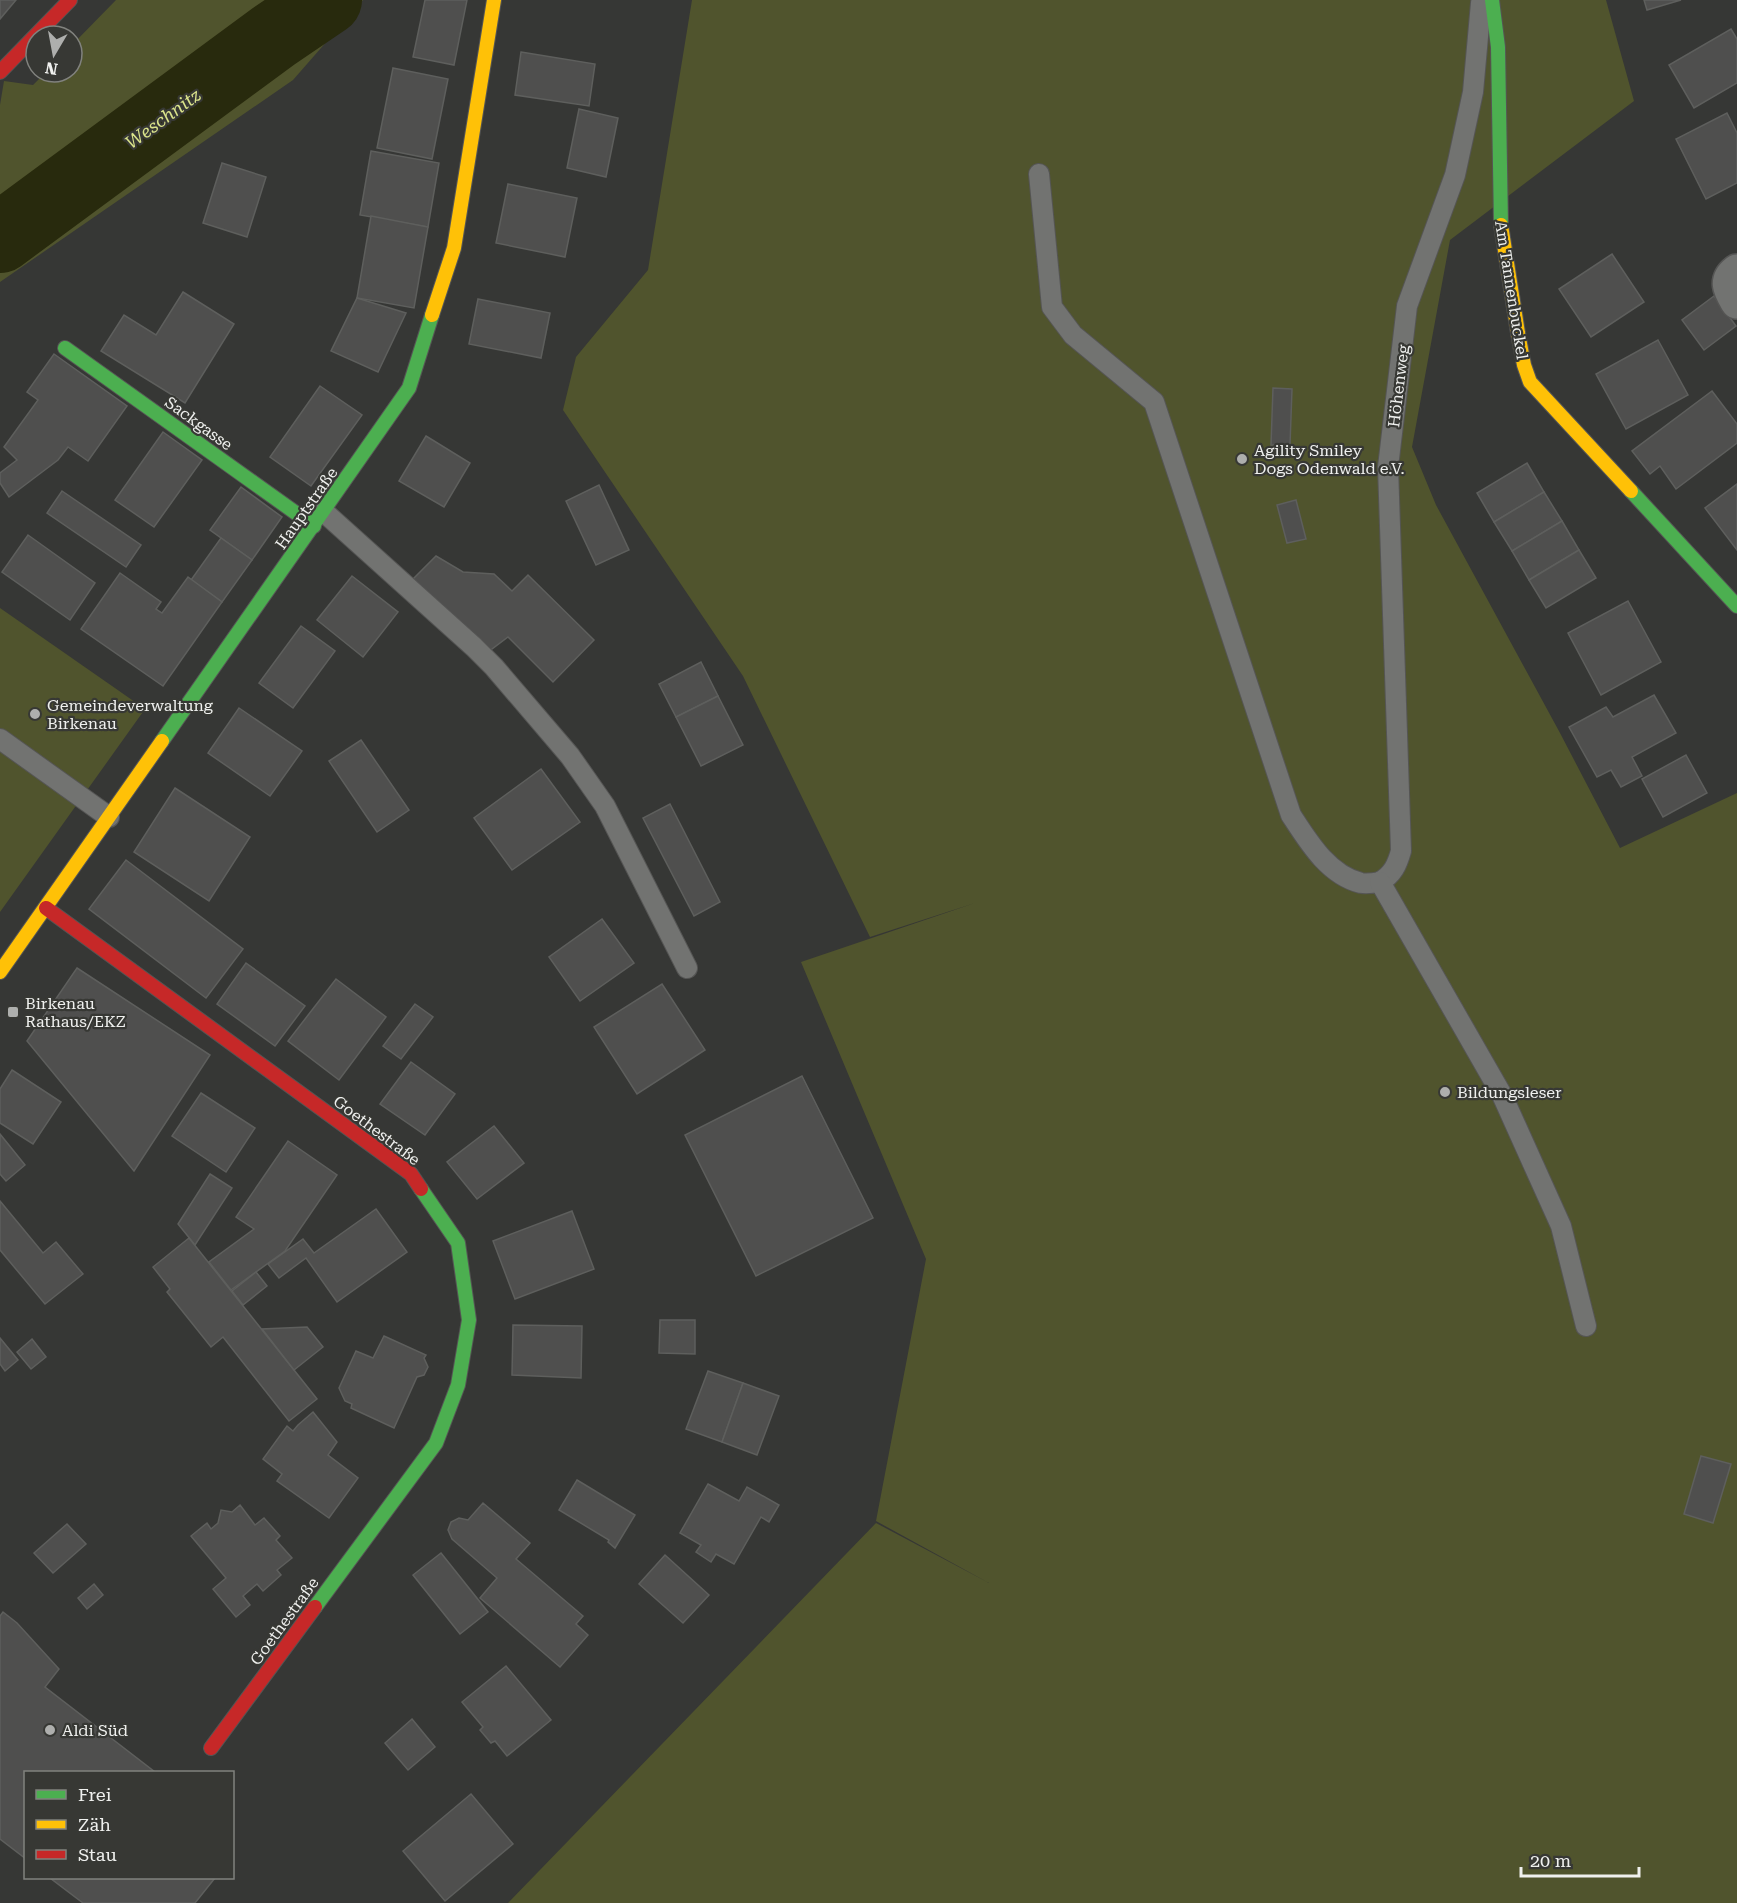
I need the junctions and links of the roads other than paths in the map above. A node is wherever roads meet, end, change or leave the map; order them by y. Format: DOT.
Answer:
graph roads {
  1 [pos="70,0"];
  2 [pos="494,0"];
  3 [pos="1481,0"];
  4 [pos="1492,0"];
  5 [pos="0,72"];
  6 [pos="1039,174"];
  7 [pos="1737,271"];
  8 [pos="1737,302"];
  9 [pos="65,348"];
  10 [pos="319,519"];
  11 [pos="1737,606"];
  12 [pos="0,739"];
  13 [pos="109,817"];
  14 [pos="1380,882"];
  15 [pos="46,908"];
  16 [pos="687,968"];
  17 [pos="0,972"];
  18 [pos="1586,1326"];
  19 [pos="211,1748"];
  1 -- 5 [label="street"];
  2 -- 10 [label="street, Hauptstraße"];
  3 -- 14 [label="lane, Höhenweg"];
  4 -- 11 [label="street, Am Tannenbuckel"];
  6 -- 14 [label="lane"];
  7 -- 8 [label="street"];
  9 -- 10 [label="street, Sackgasse"];
  10 -- 13 [label="street, Hauptstraße"];
  10 -- 16 [label="lane"];
  12 -- 13 [label="lane"];
  13 -- 15 [label="street, Hauptstraße"];
  14 -- 18 [label="lane"];
  15 -- 17 [label="street, Hauptstraße"];
  15 -- 19 [label="street, Goethestraße"];
}
